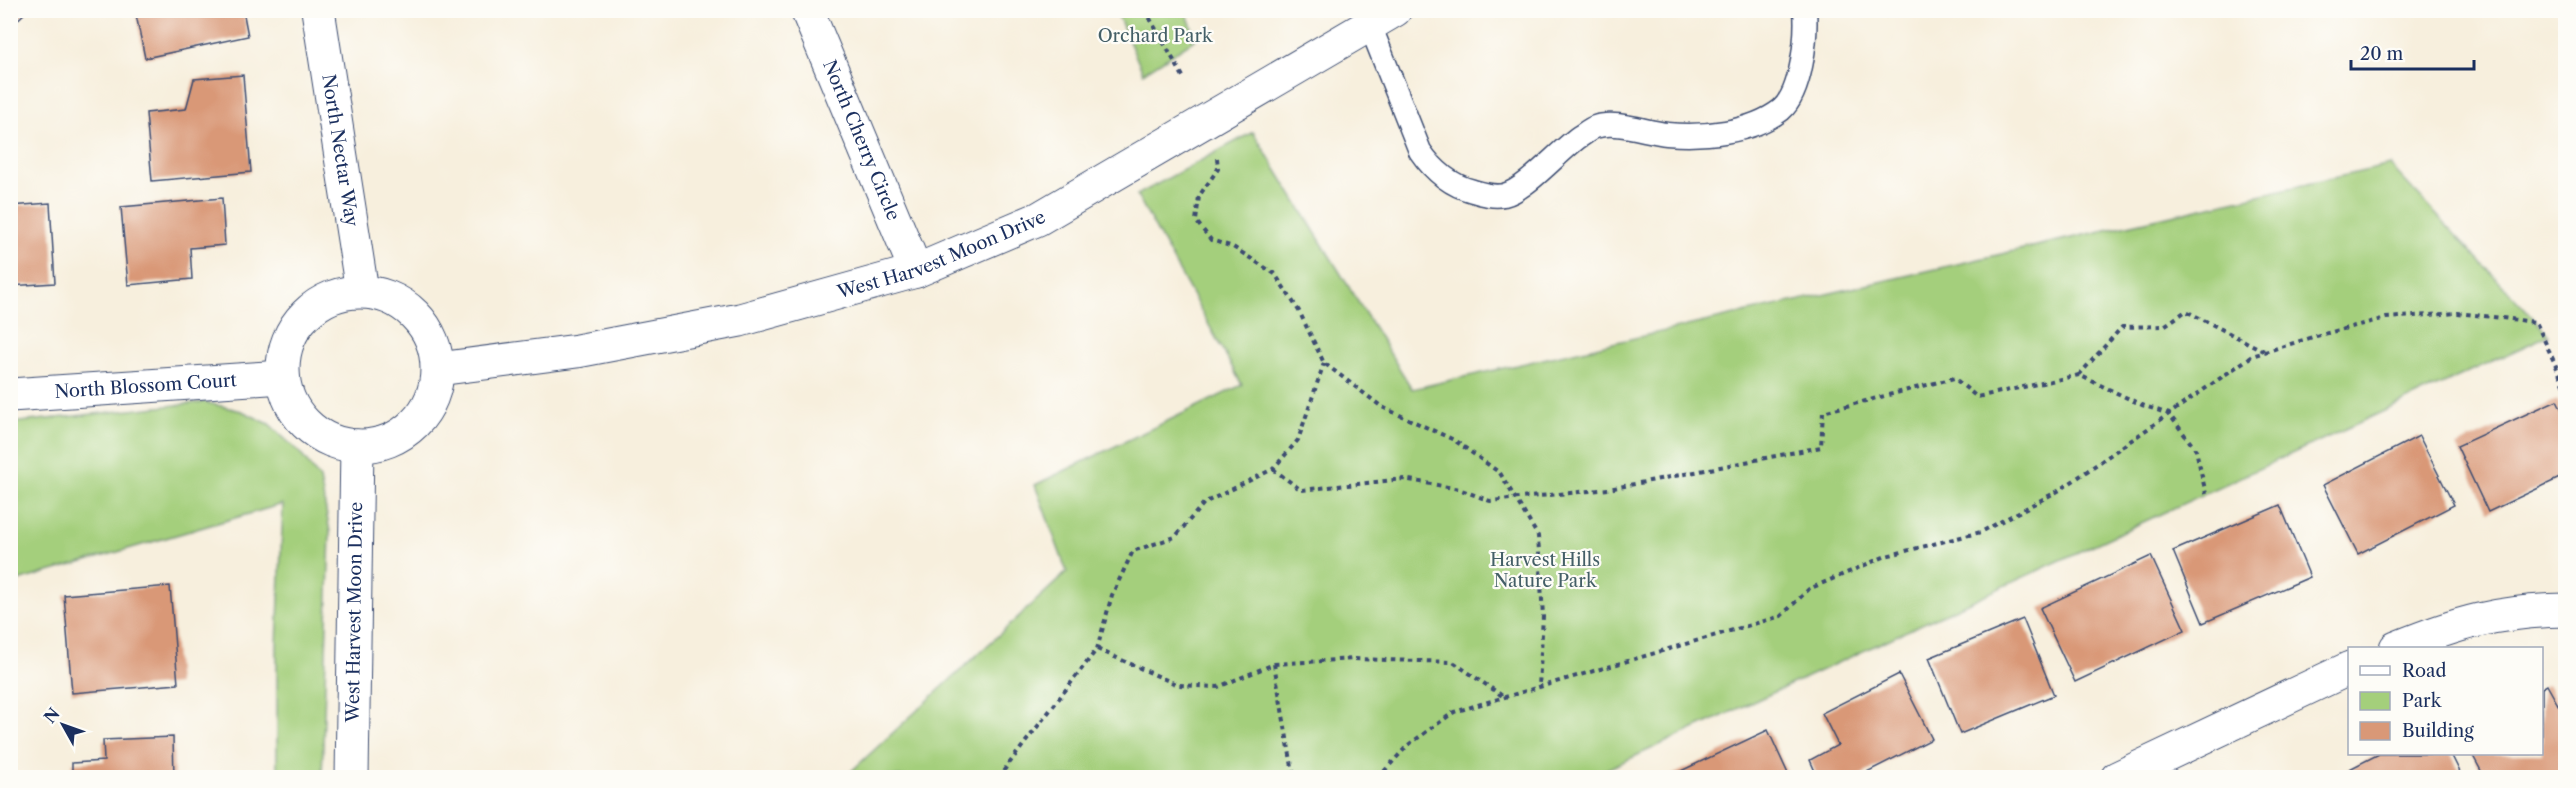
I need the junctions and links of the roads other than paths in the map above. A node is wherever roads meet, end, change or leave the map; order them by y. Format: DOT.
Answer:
graph roads {
  1 [pos="318,10"];
  2 [pos="807,10"];
  3 [pos="1804,10"];
  4 [pos="1383,18"];
  5 [pos="916,271"];
  6 [pos="362,291"];
  7 [pos="438,369"];
  8 [pos="283,377"];
  9 [pos="10,395"];
  10 [pos="357,446"];
  11 [pos="2565,610"];
  12 [pos="2398,647"];
  13 [pos="2348,668"];
  14 [pos="352,777"];
  15 [pos="2117,777"];
  1 -- 6 [label="street, North Nectar Way"];
  2 -- 5 [label="street, North Cherry Circle"];
  3 -- 4 [label="lane"];
  4 -- 5 [label="street, West Harvest Moon Drive"];
  5 -- 7 [label="street, West Harvest Moon Drive"];
  6 -- 7 [label="street"];
  6 -- 8 [label="street"];
  7 -- 10 [label="street"];
  8 -- 9 [label="street, North Blossom Court"];
  8 -- 10 [label="street"];
  10 -- 14 [label="street, West Harvest Moon Drive"];
  11 -- 12 [label="street"];
  13 -- 15 [label="street"];
}
